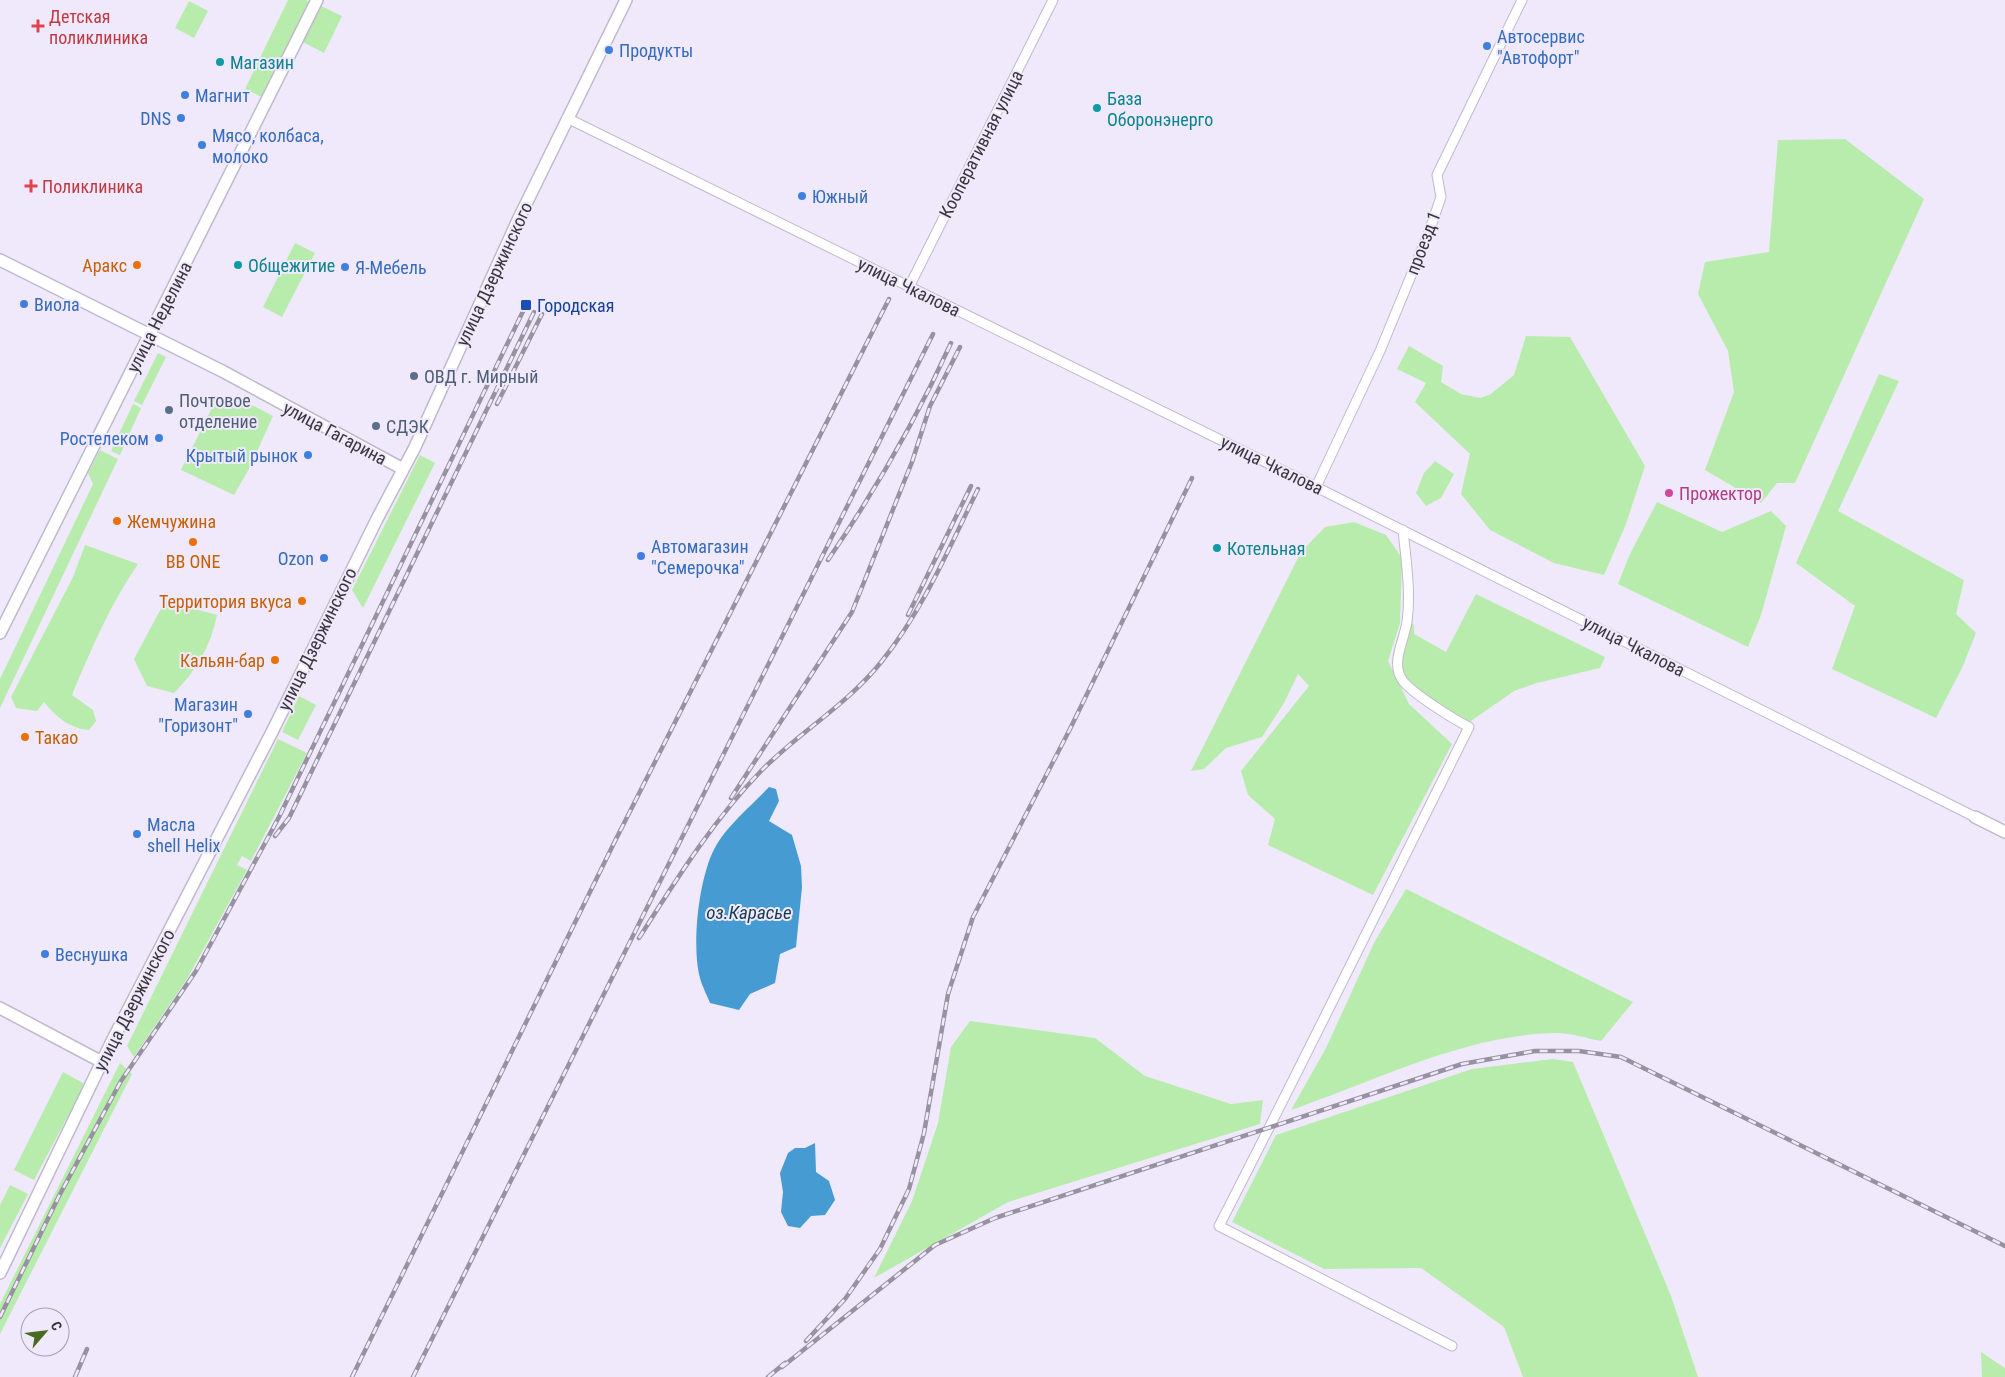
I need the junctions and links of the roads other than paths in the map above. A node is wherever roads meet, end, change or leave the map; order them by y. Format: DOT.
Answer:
graph roads {
  1 [pos="317,0"];
  2 [pos="626,0"];
  3 [pos="1053,0"];
  4 [pos="1522,0"];
  5 [pos="567,118"];
  6 [pos="0,260"];
  7 [pos="910,287"];
  8 [pos="149,334"];
  9 [pos="403,469"];
  10 [pos="1316,487"];
  11 [pos="1403,530"];
  12 [pos="0,633"];
  13 [pos="1975,817"];
  14 [pos="2005,832"];
  15 [pos="0,1008"];
  16 [pos="102,1062"];
  17 [pos="0,1273"];
  18 [pos="1452,1346"];
  1 -- 8 [label="street, улица Неделина"];
  2 -- 5 [label="street, улица Дзержинского"];
  3 -- 7 [label="street, Кооперативная улица"];
  4 -- 10 [label="street, проезд 1"];
  5 -- 7 [label="street, улица Чкалова"];
  5 -- 9 [label="street, улица Дзержинского"];
  6 -- 8 [label="street, улица Гагарина"];
  7 -- 10 [label="street, улица Чкалова"];
  8 -- 9 [label="street, улица Гагарина"];
  8 -- 12 [label="street, улица Неделина"];
  9 -- 16 [label="street, улица Дзержинского"];
  10 -- 11 [label="street, улица Чкалова"];
  11 -- 13 [label="street, улица Чкалова"];
  11 -- 18 [label="street"];
  13 -- 14 [label="street"];
  15 -- 16 [label="street"];
  16 -- 17 [label="street, улица Дзержинского"];
}
